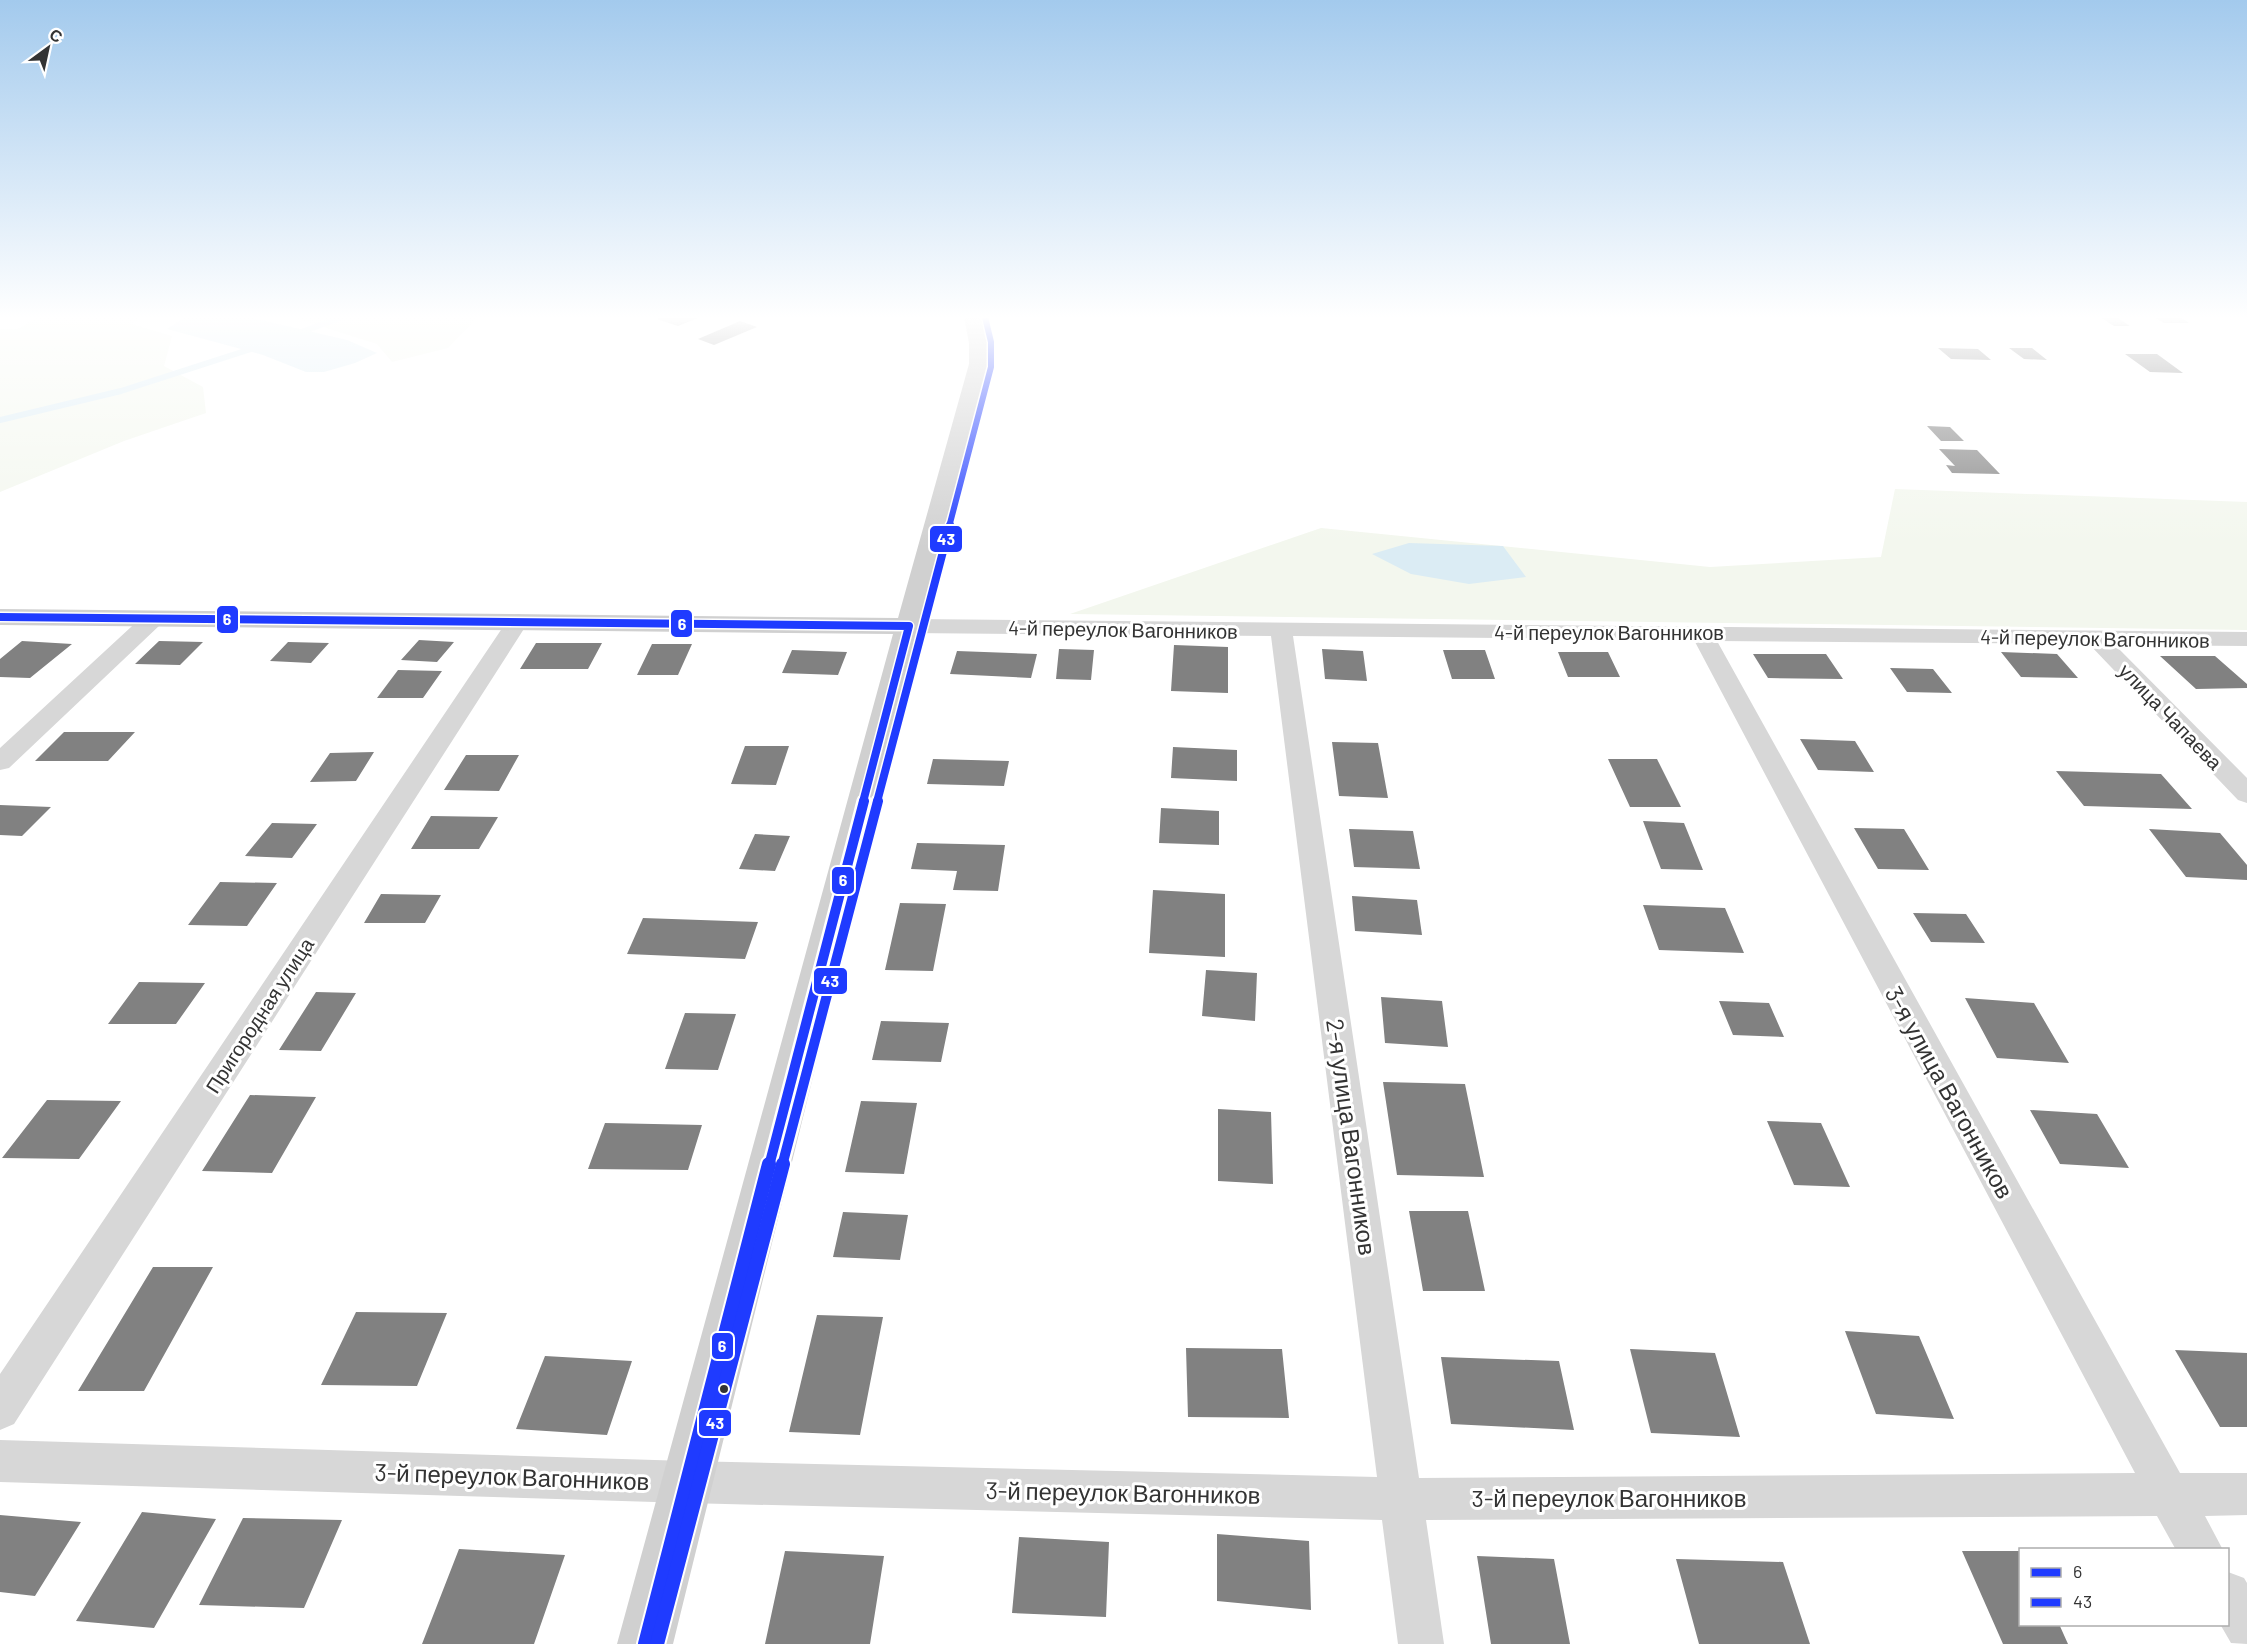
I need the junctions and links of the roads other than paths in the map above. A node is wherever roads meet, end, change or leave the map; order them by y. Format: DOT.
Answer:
graph roads {
  1 [pos="971,394"];
  2 [pos="0,617"];
  3 [pos="152,620"];
  4 [pos="518,621"];
  5 [pos="909,626"];
  6 [pos="1281,630"];
  7 [pos="1701,633"];
  8 [pos="2096,638"];
  9 [pos="2247,639"];
  10 [pos="0,762"];
  11 [pos="2247,794"];
  12 [pos="0,1410"];
  13 [pos="0,1461"];
  14 [pos="687,1482"];
  15 [pos="2168,1493"];
  16 [pos="2247,1494"];
  17 [pos="1402,1499"];
  18 [pos="2200,1548"];
  19 [pos="2229,1596"];
  20 [pos="2247,1627"];
  21 [pos="645,1644"];
  22 [pos="1422,1644"];
  1 -- 5 [label="street"];
  2 -- 3 [label="street, 4-й переулок Вагонников"];
  3 -- 4 [label="street, 4-й переулок Вагонников"];
  3 -- 10 [label="street"];
  4 -- 5 [label="street, 4-й переулок Вагонников"];
  4 -- 12 [label="street, Пригородная улица"];
  5 -- 6 [label="street, 4-й переулок Вагонников"];
  5 -- 14 [label="street"];
  6 -- 7 [label="street, 4-й переулок Вагонников"];
  6 -- 17 [label="street, 2-я улица Вагонников"];
  7 -- 8 [label="street, 4-й переулок Вагонников"];
  7 -- 15 [label="street, 3-я улица Вагонников"];
  8 -- 9 [label="street, 4-й переулок Вагонников"];
  8 -- 11 [label="street, улица Чапаева"];
  13 -- 14 [label="street, 3-й переулок Вагонников"];
  14 -- 17 [label="street, 3-й переулок Вагонников"];
  14 -- 21 [label="street"];
  15 -- 16 [label="street, 3-й переулок Вагонников"];
  15 -- 17 [label="street, 3-й переулок Вагонников"];
  15 -- 18 [label="street, 3-я улица Вагонников"];
  17 -- 22 [label="street, 2-я улица Вагонников"];
  19 -- 20 [label="street"];
}
